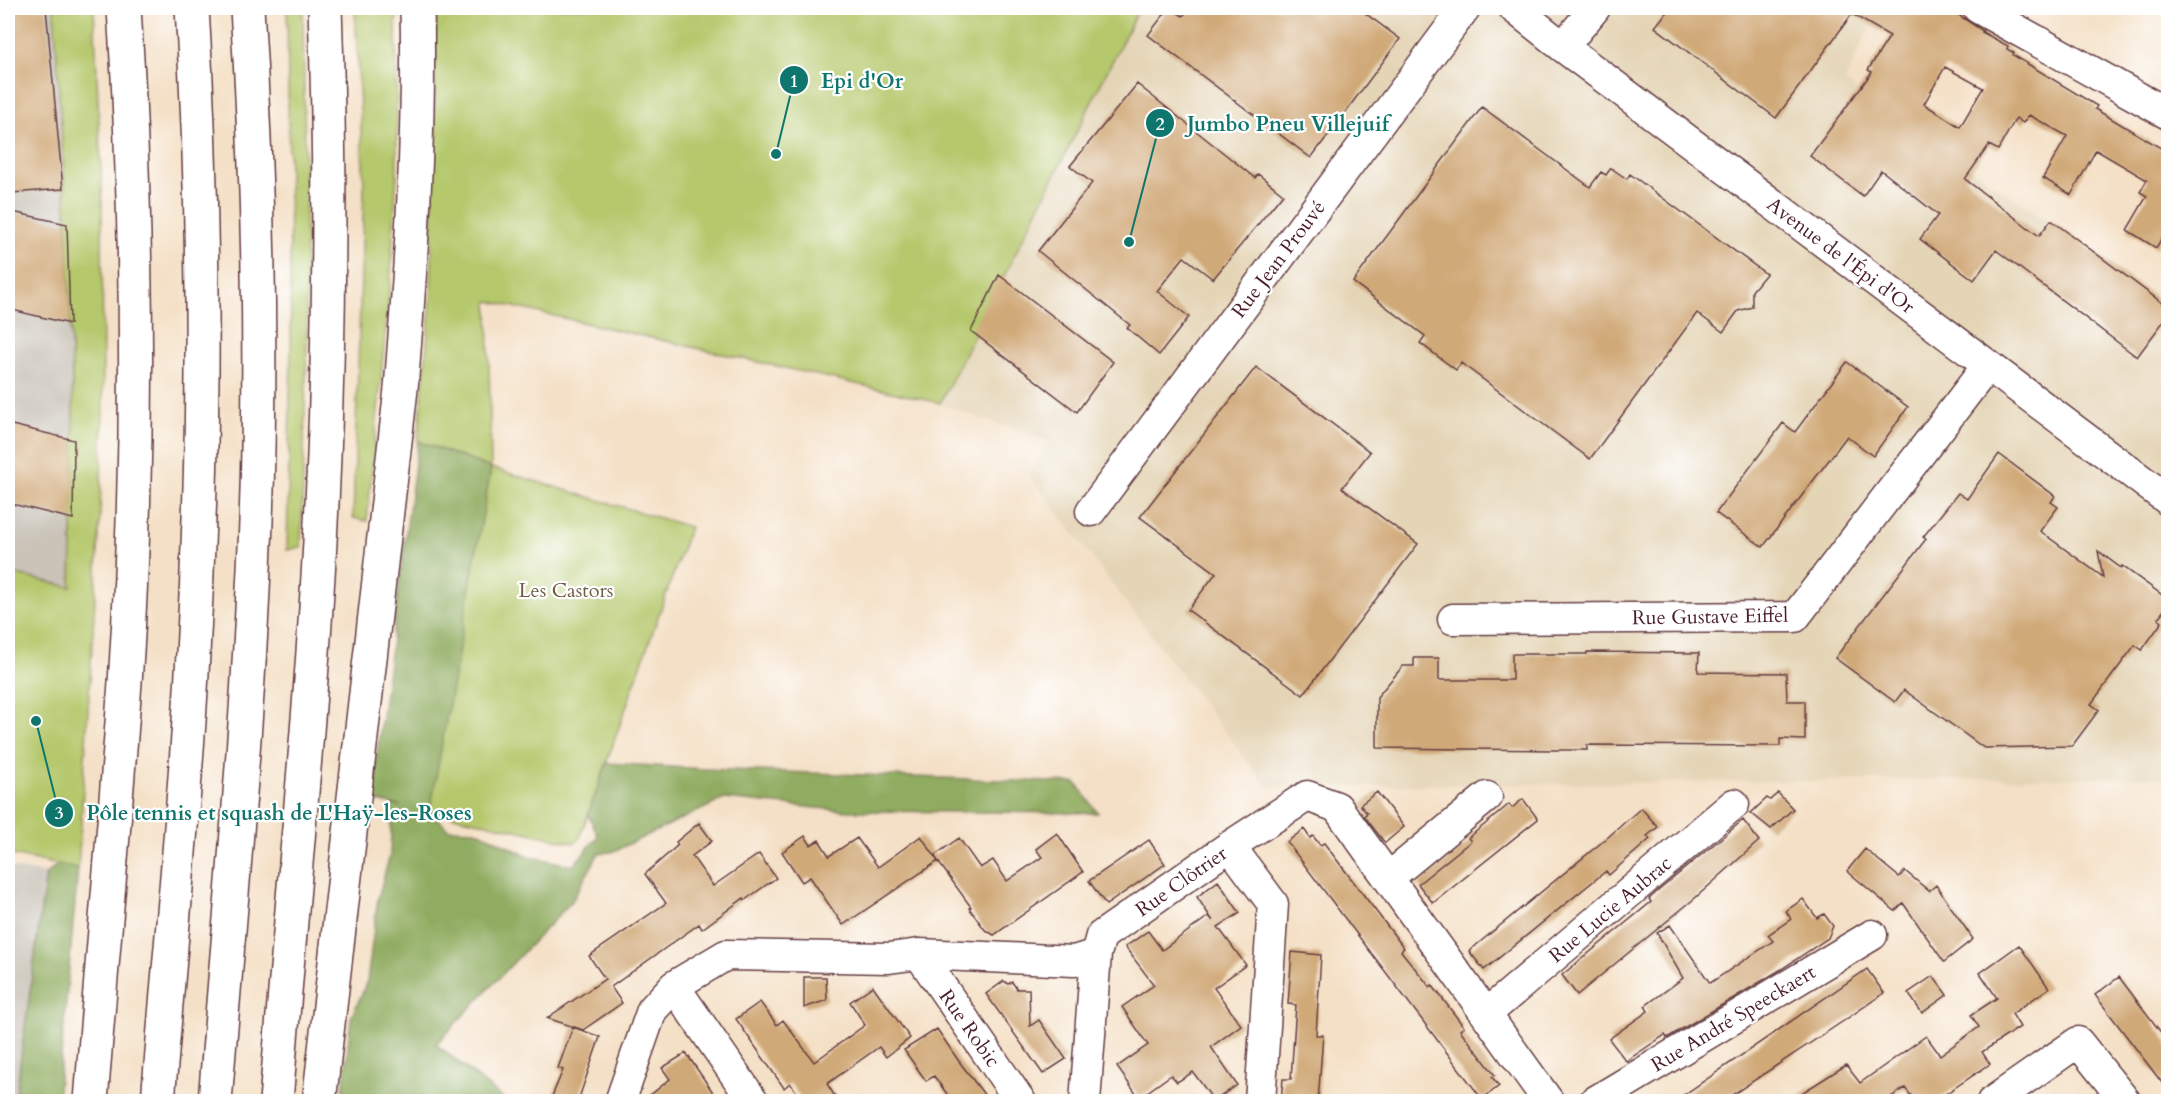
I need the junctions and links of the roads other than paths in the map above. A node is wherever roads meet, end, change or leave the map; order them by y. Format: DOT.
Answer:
graph roads {
  1 [pos="124,8"];
  2 [pos="192,8"];
  3 [pos="247,8"];
  4 [pos="325,8"];
  5 [pos="417,8"];
  6 [pos="1465,8"];
  7 [pos="1514,8"];
  8 [pos="1595,8"];
  9 [pos="1978,8"];
  10 [pos="1563,46"];
  11 [pos="2169,114"];
  12 [pos="1988,365"];
  13 [pos="2169,500"];
  14 [pos="1091,511"];
  15 [pos="1453,620"];
  16 [pos="1487,797"];
  17 [pos="1734,804"];
  18 [pos="1230,846"];
  19 [pos="1388,878"];
  20 [pos="1872,935"];
  21 [pos="919,954"];
  22 [pos="1096,954"];
  23 [pos="674,986"];
  24 [pos="1486,1014"];
  25 [pos="90,1101"];
  26 [pos="158,1101"];
  27 [pos="215,1101"];
  28 [pos="276,1101"];
  29 [pos="319,1101"];
  30 [pos="620,1101"];
  31 [pos="754,1101"];
  32 [pos="1021,1101"];
  33 [pos="1085,1101"];
  34 [pos="1260,1101"];
  35 [pos="1549,1101"];
  36 [pos="1594,1101"];
  37 [pos="1992,1101"];
  38 [pos="2126,1101"];
  1 -- 25 [label="highway"];
  2 -- 26 [label="highway"];
  3 -- 27 [label="highway"];
  4 -- 28 [label="highway"];
  5 -- 29 [label="highway"];
  6 -- 14 [label="street, Rue Jean Prouvé"];
  7 -- 10 [label="street, Avenue de l'Épi d'Or"];
  8 -- 10 [label="street"];
  9 -- 11 [label="street"];
  10 -- 12 [label="street, Avenue de l'Épi d'Or"];
  12 -- 13 [label="street, Avenue de l'Épi d'Or"];
  12 -- 15 [label="street, Rue Gustave Eiffel"];
  16 -- 19 [label="street"];
  17 -- 24 [label="street, Rue Lucie Aubrac"];
  18 -- 19 [label="street, Rue Clôtrier"];
  18 -- 22 [label="street, Rue Clôtrier"];
  18 -- 34 [label="street"];
  19 -- 24 [label="street, Rue Clôtrier"];
  20 -- 36 [label="street, Rue André Speeckaert"];
  21 -- 22 [label="street"];
  21 -- 23 [label="street"];
  21 -- 32 [label="street, Rue Robic"];
  22 -- 33 [label="street"];
  23 -- 30 [label="street"];
  23 -- 31 [label="street"];
  24 -- 35 [label="street, Rue Clôtrier"];
  37 -- 38 [label="street"];
}
